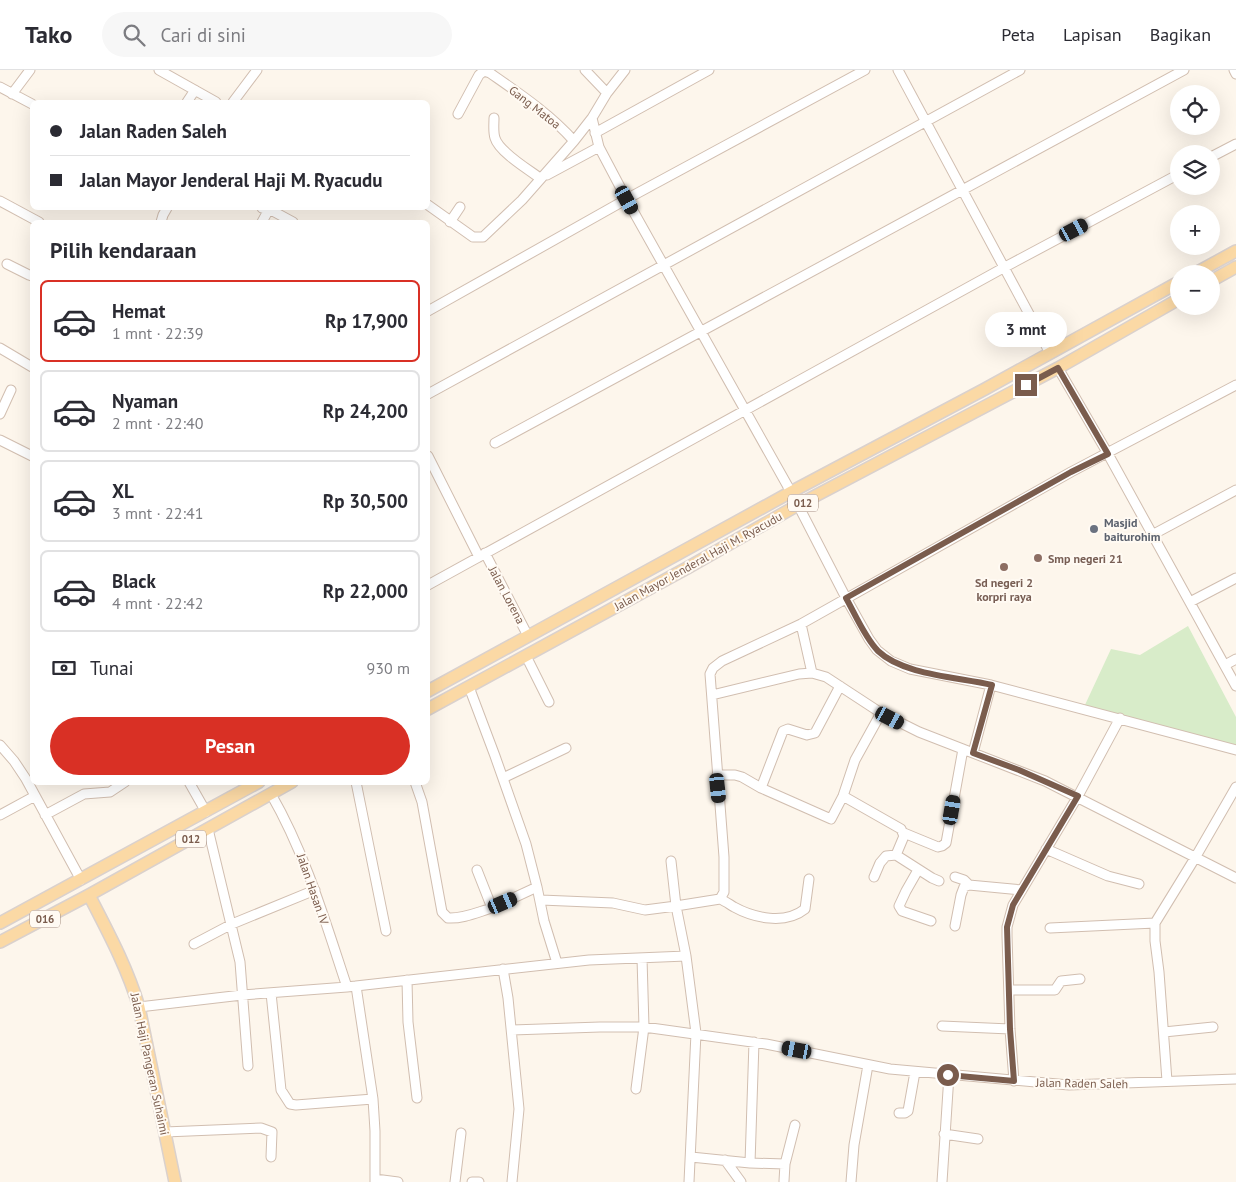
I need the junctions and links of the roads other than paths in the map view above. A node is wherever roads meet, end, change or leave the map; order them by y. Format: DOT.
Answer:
graph roads {
  1 [pos="30,70"];
  2 [pos="159,70"];
  3 [pos="257,70"];
  4 [pos="585,70"];
  5 [pos="625,70"];
  6 [pos="709,70"];
  7 [pos="865,70"];
  8 [pos="898,70"];
  9 [pos="1020,70"];
  10 [pos="1184,70"];
  11 [pos="1234,70"];
  12 [pos="1236,74"];
  13 [pos="0,87"];
  14 [pos="195,90"];
  15 [pos="607,93"];
  16 [pos="12,94"];
  17 [pos="189,100"];
  18 [pos="212,100"];
  19 [pos="234,100"];
  20 [pos="30,103"];
  21 [pos="458,114"];
  22 [pos="494,118"];
  23 [pos="592,118"];
  24 [pos="925,121"];
  25 [pos="595,133"];
  26 [pos="574,141"];
  27 [pos="1236,144"];
  28 [pos="599,147"];
  29 [pos="1220,152"];
  30 [pos="540,178"];
  31 [pos="1170,179"];
  32 [pos="962,189"];
  33 [pos="627,200"];
  34 [pos="0,201"];
  35 [pos="430,207"];
  36 [pos="460,207"];
  37 [pos="269,210"];
  38 [pos="35,220"];
  39 [pos="290,220"];
  40 [pos="450,222"];
  41 [pos="1236,251"];
  42 [pos="7,264"];
  43 [pos="663,264"];
  44 [pos="1210,265"];
  45 [pos="1005,267"];
  46 [pos="1236,267"];
  47 [pos="30,276"];
  48 [pos="1220,276"];
  49 [pos="1170,287"];
  50 [pos="1170,304"];
  51 [pos="430,310"];
  52 [pos="701,330"];
  53 [pos="0,348"];
  54 [pos="1050,353"];
  55 [pos="30,367"];
  56 [pos="1058,368"];
  57 [pos="1236,385"];
  58 [pos="12,390"];
  59 [pos="430,393"];
  60 [pos="745,410"];
  61 [pos="939,413"];
  62 [pos="0,414"];
  63 [pos="914,426"];
  64 [pos="948,427"];
  65 [pos="0,440"];
  66 [pos="922,440"];
  67 [pos="495,443"];
  68 [pos="30,453"];
  69 [pos="1108,454"];
  70 [pos="430,460"];
  71 [pos="1236,490"];
  72 [pos="791,492"];
  73 [pos="798,505"];
  74 [pos="1152,535"];
  75 [pos="482,555"];
  76 [pos="1236,578"];
  77 [pos="430,584"];
  78 [pos="846,598"];
  79 [pos="1190,602"];
  80 [pos="801,624"];
  81 [pos="528,636"];
  82 [pos="526,656"];
  83 [pos="1236,659"];
  84 [pos="1225,665"];
  85 [pos="812,673"];
  86 [pos="992,685"];
  87 [pos="840,686"];
  88 [pos="1236,686"];
  89 [pos="468,687"];
  90 [pos="430,690"];
  91 [pos="712,695"];
  92 [pos="444,700"];
  93 [pos="549,702"];
  94 [pos="430,703"];
  95 [pos="430,708"];
  96 [pos="881,713"];
  97 [pos="1120,718"];
  98 [pos="0,745"];
  99 [pos="566,748"];
  100 [pos="963,749"];
  101 [pos="1236,750"];
  102 [pos="973,753"];
  103 [pos="717,775"];
  104 [pos="503,778"];
  105 [pos="120,785"];
  106 [pos="191,785"];
  107 [pos="254,785"];
  108 [pos="287,785"];
  109 [pos="357,785"];
  110 [pos="416,785"];
  111 [pos="1236,786"];
  112 [pos="761,788"];
  113 [pos="271,794"];
  114 [pos="36,796"];
  115 [pos="843,796"];
  116 [pos="1078,796"];
  117 [pos="206,812"];
  118 [pos="0,815"];
  119 [pos="44,815"];
  120 [pos="208,829"];
  121 [pos="904,833"];
  122 [pos="1046,849"];
  123 [pos="896,855"];
  124 [pos="1195,858"];
  125 [pos="671,861"];
  126 [pos="477,870"];
  127 [pos="918,870"];
  128 [pos="874,877"];
  129 [pos="955,878"];
  130 [pos="1236,878"];
  131 [pos="809,879"];
  132 [pos="81,880"];
  133 [pos="939,881"];
  134 [pos="1139,884"];
  135 [pos="969,885"];
  136 [pos="537,887"];
  137 [pos="315,890"];
  138 [pos="1022,890"];
  139 [pos="89,895"];
  140 [pos="720,899"];
  141 [pos="541,900"];
  142 [pos="676,906"];
  143 [pos="492,908"];
  144 [pos="931,922"];
  145 [pos="0,923"];
  146 [pos="1155,923"];
  147 [pos="232,924"];
  148 [pos="955,926"];
  149 [pos="1050,928"];
  150 [pos="386,931"];
  151 [pos="0,942"];
  152 [pos="194,944"];
  153 [pos="686,956"];
  154 [pos="642,958"];
  155 [pos="557,963"];
  156 [pos="502,969"];
  157 [pos="1080,979"];
  158 [pos="407,980"];
  159 [pos="351,987"];
  160 [pos="1010,990"];
  161 [pos="271,993"];
  162 [pos="242,995"];
  163 [pos="139,1007"];
  164 [pos="942,1026"];
  165 [pos="644,1027"];
  166 [pos="1213,1027"];
  167 [pos="1010,1029"];
  168 [pos="512,1030"];
  169 [pos="1164,1032"];
  170 [pos="696,1034"];
  171 [pos="754,1042"];
  172 [pos="868,1065"];
  173 [pos="248,1066"];
  174 [pos="915,1072"];
  175 [pos="948,1075"];
  176 [pos="1236,1079"];
  177 [pos="1014,1081"];
  178 [pos="1167,1081"];
  179 [pos="636,1089"];
  180 [pos="417,1098"];
  181 [pos="372,1099"];
  182 [pos="899,1113"];
  183 [pos="795,1125"];
  184 [pos="165,1132"];
  185 [pos="461,1133"];
  186 [pos="944,1134"];
  187 [pos="978,1139"];
  188 [pos="691,1156"];
  189 [pos="271,1157"];
  190 [pos="725,1160"];
  191 [pos="750,1163"];
  192 [pos="785,1164"];
  193 [pos="375,1180"];
  194 [pos="784,1181"];
  195 [pos="175,1182"];
  196 [pos="398,1182"];
  197 [pos="455,1182"];
  198 [pos="472,1182"];
  199 [pos="479,1182"];
  200 [pos="512,1182"];
  201 [pos="688,1182"];
  202 [pos="741,1182"];
  203 [pos="850,1182"];
  204 [pos="942,1182"];
  1 -- 16 [label="street"];
  2 -- 14 [label="street"];
  3 -- 19 [label="street"];
  4 -- 15 [label="street"];
  5 -- 15 [label="street"];
  6 -- 25 [label="street"];
  7 -- 33 [label="street"];
  8 -- 24 [label="street"];
  9 -- 24 [label="street"];
  10 -- 32 [label="street"];
  11 -- 12 [label="street"];
  13 -- 16 [label="street"];
  14 -- 17 [label="street"];
  14 -- 18 [label="street"];
  15 -- 23 [label="street"];
  16 -- 20 [label="street"];
  21 -- 26 [label="street, Gang Matoa"];
  22 -- 30 [label="street"];
  23 -- 25 [label="street"];
  23 -- 26 [label="street"];
  24 -- 32 [label="street"];
  24 -- 43 [label="street"];
  25 -- 28 [label="street"];
  26 -- 30 [label="street"];
  27 -- 29 [label="street"];
  28 -- 30 [label="street"];
  28 -- 33 [label="street"];
  30 -- 40 [label="street"];
  31 -- 45 [label="street"];
  32 -- 45 [label="street"];
  32 -- 52 [label="street"];
  33 -- 43 [label="street"];
  33 -- 51 [label="street"];
  34 -- 38 [label="street"];
  35 -- 40 [label="street"];
  36 -- 40 [label="street"];
  37 -- 39 [label="street"];
  41 -- 44 [label="main road"];
  42 -- 47 [label="street"];
  43 -- 52 [label="street"];
  43 -- 59 [label="street"];
  45 -- 54 [label="street"];
  45 -- 60 [label="street"];
  46 -- 48 [label="main road"];
  49 -- 54 [label="main road, Jalan Mayor Jenderal Haji M. Ryacudu"];
  50 -- 56 [label="main road, Jalan Mayor Jenderal Haji M. Ryacudu / 012"];
  52 -- 60 [label="street"];
  52 -- 67 [label="street"];
  53 -- 55 [label="street"];
  54 -- 61 [label="main road, Jalan Mayor Jenderal Haji M. Ryacudu / 012"];
  56 -- 64 [label="main road, Jalan Mayor Jenderal Haji M. Ryacudu / 012"];
  56 -- 69 [label="street"];
  57 -- 69 [label="street"];
  58 -- 62 [label="street"];
  60 -- 72 [label="street"];
  60 -- 75 [label="street"];
  61 -- 63 [label="main road, Jalan Mayor Jenderal Haji M. Ryacudu / 012"];
  61 -- 64 [label="main road"];
  63 -- 66 [label="main road"];
  63 -- 72 [label="main road, Jalan Mayor Jenderal Haji M. Ryacudu / 012"];
  64 -- 66 [label="main road, Jalan Mayor Jenderal Haji M. Ryacudu / 012"];
  65 -- 68 [label="street"];
  66 -- 73 [label="main road, Jalan Mayor Jenderal Haji M. Ryacudu / 012"];
  69 -- 74 [label="street"];
  69 -- 78 [label="street"];
  70 -- 75 [label="street, Jalan Lorena"];
  71 -- 74 [label="street"];
  72 -- 81 [label="main road, Jalan Mayor Jenderal Haji M. Ryacudu / 012"];
  73 -- 78 [label="street"];
  73 -- 82 [label="main road, Jalan Mayor Jenderal Haji M. Ryacudu / 012"];
  74 -- 79 [label="street"];
  75 -- 77 [label="street"];
  75 -- 81 [label="street, Jalan Lorena"];
  76 -- 79 [label="street"];
  78 -- 80 [label="street"];
  78 -- 86 [label="street"];
  79 -- 84 [label="street"];
  80 -- 85 [label="street"];
  80 -- 91 [label="street"];
  81 -- 90 [label="main road, Jalan Mayor Jenderal Haji M. Ryacudu / 012"];
  82 -- 89 [label="main road, Jalan Mayor Jenderal Haji M. Ryacudu / 012"];
  82 -- 93 [label="street"];
  83 -- 84 [label="street"];
  84 -- 88 [label="street"];
  85 -- 87 [label="street"];
  85 -- 91 [label="street"];
  86 -- 97 [label="street"];
  86 -- 102 [label="street"];
  87 -- 96 [label="street"];
  87 -- 112 [label="street"];
  89 -- 92 [label="main road, Jalan Mayor Jenderal Haji M. Ryacudu / 012"];
  89 -- 104 [label="street"];
  91 -- 103 [label="street"];
  92 -- 94 [label="main road"];
  92 -- 95 [label="main road, Jalan Mayor Jenderal Haji M. Ryacudu / 012"];
  96 -- 100 [label="street"];
  96 -- 115 [label="street"];
  97 -- 101 [label="street"];
  97 -- 116 [label="street"];
  98 -- 114 [label="street"];
  99 -- 104 [label="street"];
  100 -- 102 [label="street"];
  100 -- 121 [label="street"];
  102 -- 116 [label="street"];
  103 -- 112 [label="street"];
  103 -- 140 [label="street"];
  104 -- 136 [label="street"];
  105 -- 119 [label="street"];
  106 -- 117 [label="street"];
  107 -- 117 [label="main road, 012"];
  108 -- 113 [label="main road, 012"];
  109 -- 150 [label="street"];
  110 -- 143 [label="street"];
  111 -- 124 [label="street"];
  112 -- 115 [label="street"];
  113 -- 120 [label="main road, 012"];
  113 -- 137 [label="street, Jalan Hasan IV"];
  114 -- 118 [label="street"];
  114 -- 119 [label="street"];
  115 -- 121 [label="street"];
  116 -- 122 [label="street"];
  116 -- 124 [label="street"];
  117 -- 132 [label="main road, 012"];
  119 -- 132 [label="street"];
  120 -- 139 [label="main road, 012"];
  120 -- 147 [label="street"];
  121 -- 123 [label="street"];
  122 -- 134 [label="street"];
  122 -- 138 [label="street"];
  123 -- 127 [label="street"];
  123 -- 128 [label="street"];
  124 -- 130 [label="street"];
  124 -- 146 [label="street"];
  125 -- 142 [label="street"];
  126 -- 143 [label="street"];
  127 -- 133 [label="street"];
  127 -- 144 [label="street"];
  129 -- 135 [label="street"];
  131 -- 140 [label="street"];
  132 -- 145 [label="main road, 016"];
  135 -- 138 [label="street"];
  135 -- 148 [label="street"];
  136 -- 141 [label="street"];
  136 -- 143 [label="street"];
  137 -- 147 [label="street"];
  137 -- 159 [label="street, Jalan Hasan IV"];
  138 -- 160 [label="street"];
  139 -- 151 [label="main road, 016"];
  139 -- 163 [label="main road, Jalan Haji Pangeran Suhaimi"];
  140 -- 142 [label="street"];
  141 -- 142 [label="street"];
  141 -- 155 [label="street"];
  142 -- 153 [label="street"];
  146 -- 149 [label="street"];
  146 -- 169 [label="street"];
  147 -- 152 [label="street"];
  147 -- 162 [label="street"];
  153 -- 154 [label="street"];
  153 -- 170 [label="street"];
  154 -- 155 [label="street"];
  154 -- 165 [label="street"];
  155 -- 156 [label="street"];
  156 -- 158 [label="street"];
  156 -- 168 [label="street"];
  157 -- 160 [label="street"];
  158 -- 159 [label="street"];
  158 -- 180 [label="street"];
  159 -- 161 [label="street"];
  159 -- 181 [label="street, Jalan Hasan IV"];
  160 -- 167 [label="street"];
  161 -- 162 [label="street"];
  161 -- 181 [label="street"];
  162 -- 163 [label="street"];
  162 -- 173 [label="street"];
  163 -- 184 [label="main road, Jalan Haji Pangeran Suhaimi"];
  164 -- 167 [label="street"];
  165 -- 168 [label="street, Jalan Raden Saleh"];
  165 -- 170 [label="street, Jalan Raden Saleh"];
  165 -- 179 [label="street"];
  166 -- 169 [label="street"];
  167 -- 177 [label="street"];
  168 -- 200 [label="street"];
  169 -- 178 [label="street"];
  170 -- 171 [label="street, Jalan Raden Saleh"];
  170 -- 188 [label="street"];
  171 -- 172 [label="street, Jalan Raden Saleh"];
  171 -- 191 [label="street"];
  172 -- 174 [label="street, Jalan Raden Saleh"];
  172 -- 203 [label="street"];
  174 -- 175 [label="street, Jalan Raden Saleh"];
  174 -- 182 [label="street"];
  175 -- 177 [label="street, Jalan Raden Saleh"];
  175 -- 186 [label="street"];
  176 -- 178 [label="street, Jalan Raden Saleh"];
  177 -- 178 [label="street, Jalan Raden Saleh"];
  181 -- 193 [label="street, Jalan Hasan IV"];
  183 -- 192 [label="street"];
  184 -- 189 [label="street"];
  184 -- 195 [label="main road, Jalan Haji Pangeran Suhaimi"];
  185 -- 197 [label="street"];
  186 -- 187 [label="street"];
  186 -- 204 [label="street"];
  188 -- 190 [label="street"];
  188 -- 201 [label="street"];
  190 -- 191 [label="street"];
  190 -- 202 [label="street"];
  191 -- 192 [label="street"];
  192 -- 194 [label="street"];
  193 -- 196 [label="street"];
  198 -- 199 [label="street"];
}
